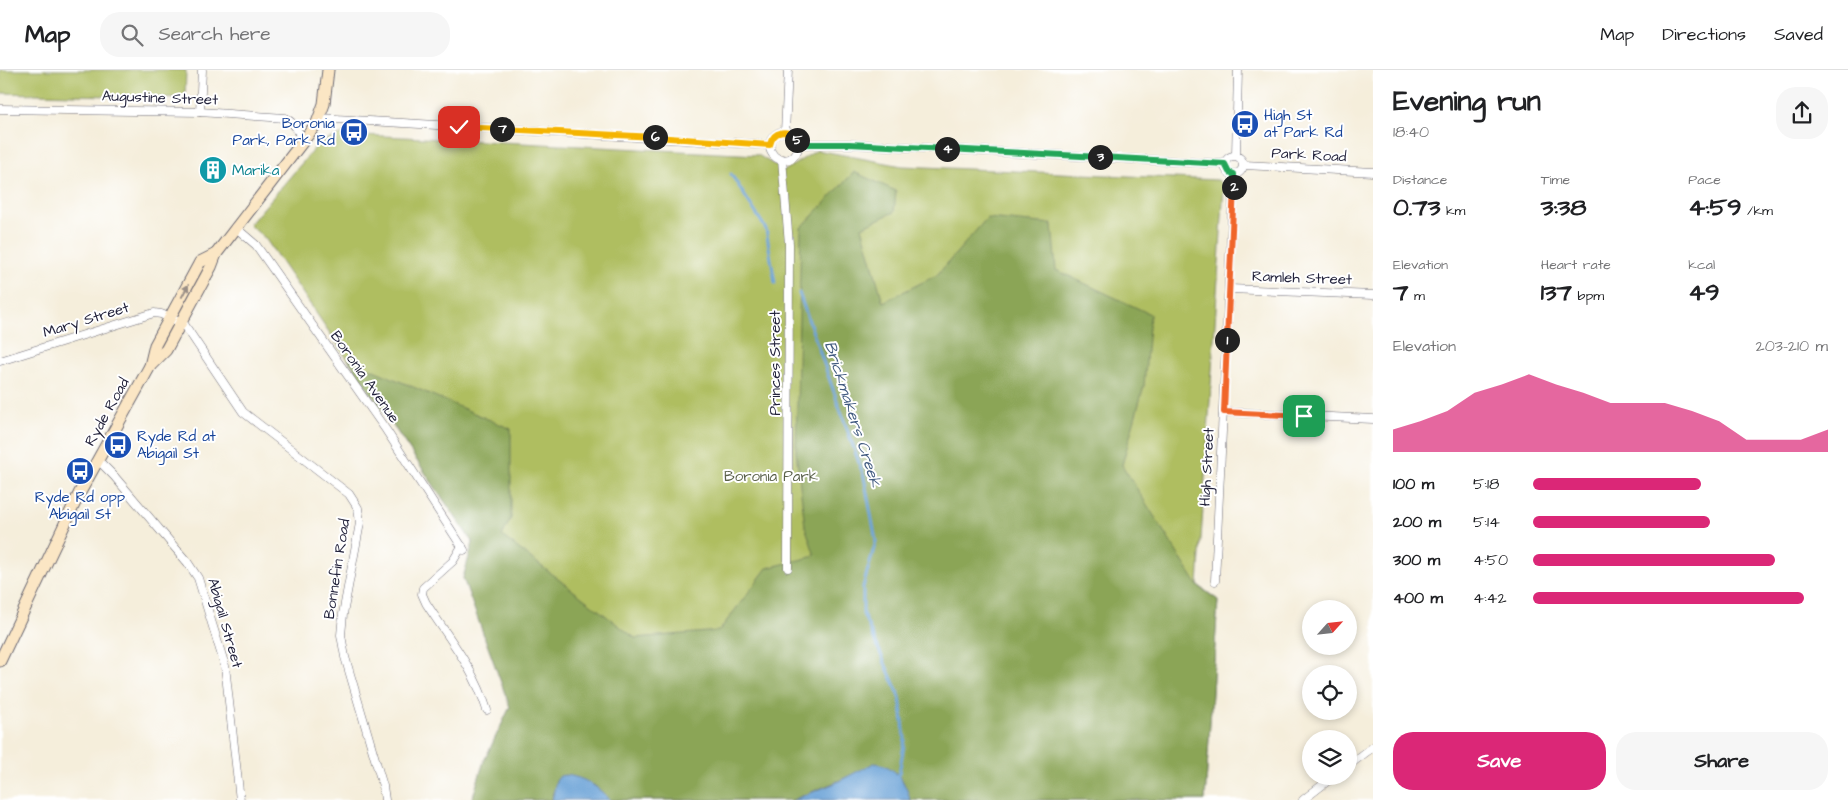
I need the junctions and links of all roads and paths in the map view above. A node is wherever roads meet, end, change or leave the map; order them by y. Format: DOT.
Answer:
graph roads {
  1 [pos="202,70"];
  2 [pos="328,70"];
  3 [pos="788,70"];
  4 [pos="1238,70"];
  5 [pos="0,109"];
  6 [pos="200,112"];
  7 [pos="318,118"];
  8 [pos="785,132"];
  9 [pos="798,144"];
  10 [pos="300,145"];
  11 [pos="770,145"];
  12 [pos="1236,155"];
  13 [pos="782,160"];
  14 [pos="1225,164"];
  15 [pos="1244,165"];
  16 [pos="1373,172"];
  17 [pos="1234,174"];
  18 [pos="235,227"];
  19 [pos="1230,289"];
  20 [pos="1373,295"];
  21 [pos="175,320"];
  22 [pos="0,362"];
  23 [pos="1224,412"];
  24 [pos="1373,419"];
  25 [pos="98,460"];
  26 [pos="788,568"];
  27 [pos="1215,581"];
  28 [pos="0,661"];
  29 [pos="487,710"];
  30 [pos="1373,747"];
  31 [pos="1357,759"];
  32 [pos="1322,785"];
  33 [pos="240,800"];
  34 [pos="385,800"];
  35 [pos="1303,800"];
  1 -- 6 [label="street"];
  2 -- 7 [label="main road, Ryde Road"];
  3 -- 8 [label="street"];
  4 -- 12 [label="street"];
  5 -- 6 [label="street, Augustine Street"];
  6 -- 10 [label="street, Augustine Street"];
  7 -- 10 [label="main road, Ryde Road"];
  7 -- 11 [label="street"];
  8 -- 9 [label="street"];
  8 -- 11 [label="street"];
  9 -- 13 [label="street"];
  9 -- 14 [label="street"];
  10 -- 18 [label="main road, Ryde Road"];
  11 -- 13 [label="street"];
  12 -- 14 [label="street"];
  12 -- 15 [label="street"];
  13 -- 26 [label="street, Princes Street"];
  14 -- 17 [label="street"];
  15 -- 16 [label="street, Park Road"];
  15 -- 17 [label="street"];
  17 -- 19 [label="street, High Street"];
  18 -- 21 [label="main road, Ryde Road"];
  18 -- 29 [label="street, Boronia Avenue"];
  19 -- 20 [label="street, Ramleh Street"];
  19 -- 23 [label="street, High Street"];
  21 -- 22 [label="street, Mary Street"];
  21 -- 25 [label="main road, Ryde Road"];
  21 -- 34 [label="street, Bonnefin Road"];
  23 -- 24 [label="street"];
  23 -- 27 [label="street, High Street"];
  25 -- 28 [label="main road, Ryde Road"];
  25 -- 33 [label="street, Abigail Street"];
  30 -- 31 [label="street"];
  32 -- 35 [label="street"];
}
